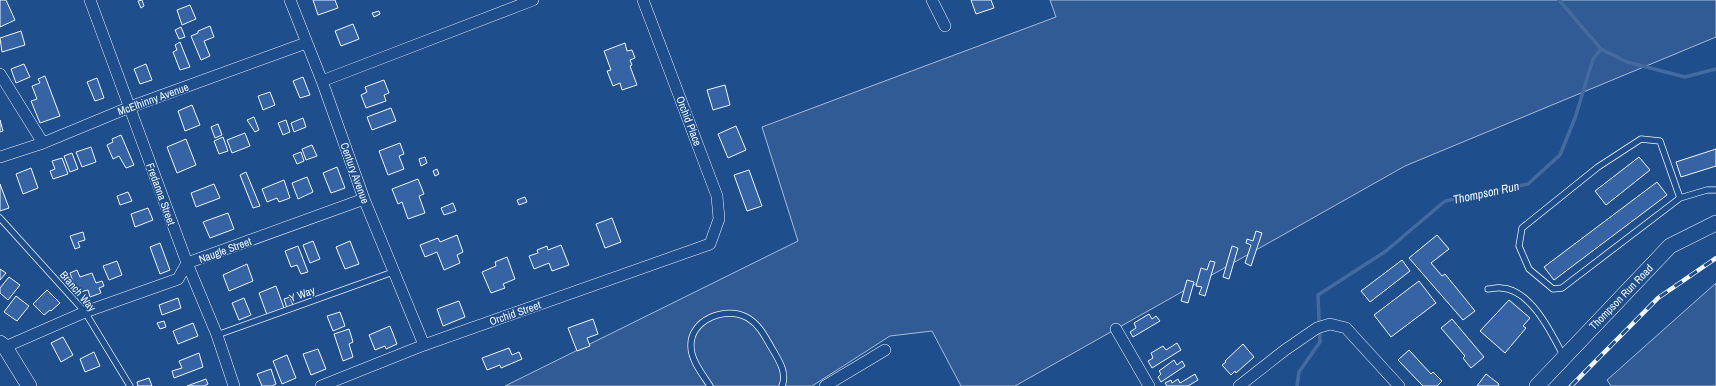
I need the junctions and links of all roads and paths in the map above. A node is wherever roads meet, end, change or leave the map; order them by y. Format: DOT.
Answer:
graph roads {
  1 [pos="90,0"];
  2 [pos="290,0"];
  3 [pos="533,0"];
  4 [pos="643,0"];
  5 [pos="932,0"];
  6 [pos="945,26"];
  7 [pos="306,44"];
  8 [pos="0,74"];
  9 [pos="322,81"];
  10 [pos="130,107"];
  11 [pos="43,142"];
  12 [pos="0,157"];
  13 [pos="1716,190"];
  14 [pos="364,198"];
  15 [pos="1680,198"];
  16 [pos="0,218"];
  17 [pos="1716,223"];
  18 [pos="710,244"];
  19 [pos="187,264"];
  20 [pos="393,272"];
  21 [pos="1488,289"];
  22 [pos="85,312"];
  23 [pos="1116,329"];
  24 [pos="217,335"];
  25 [pos="2,345"];
  26 [pos="424,345"];
  27 [pos="885,350"];
  28 [pos="1564,357"];
  29 [pos="29,386"];
  30 [pos="130,386"];
  31 [pos="234,386"];
  32 [pos="321,386"];
  33 [pos="710,386"];
  34 [pos="782,386"];
  35 [pos="825,386"];
  36 [pos="1149,386"];
  37 [pos="1239,386"];
  38 [pos="1399,386"];
  39 [pos="1537,386"];
  1 -- 10 [label="street, Fredanna Street"];
  2 -- 7 [label="street, Century Avenue"];
  3 -- 9 [label="street"];
  4 -- 18 [label="street, Orchid Place"];
  5 -- 6 [label="street"];
  7 -- 9 [label="street, Century Avenue"];
  7 -- 10 [label="street, McElhinny Avenue"];
  8 -- 11 [label="street"];
  9 -- 14 [label="street, Century Avenue"];
  10 -- 11 [label="street, McElhinny Avenue"];
  10 -- 19 [label="street, Fredanna Street"];
  11 -- 12 [label="street, McElhinny Avenue"];
  13 -- 15 [label="lane"];
  14 -- 19 [label="street, Naugle Street"];
  14 -- 20 [label="street, Century Avenue"];
  15 -- 15 [label="lane"];
  16 -- 22 [label="lane, Branch Way"];
  17 -- 28 [label="street, Thompson Run Road"];
  18 -- 26 [label="street, Orchid Street"];
  19 -- 22 [label="street, Naugle Street"];
  19 -- 24 [label="street, Fredanna Street"];
  20 -- 24 [label="lane, Y Way"];
  20 -- 26 [label="street, Century Avenue"];
  21 -- 28 [label="lane"];
  22 -- 25 [label="street, Naugle Street"];
  22 -- 30 [label="lane, Branch Way"];
  23 -- 36 [label="street"];
  24 -- 31 [label="street, Fredanna Street"];
  25 -- 29 [label="street"];
  26 -- 32 [label="street, Orchid Street"];
  27 -- 35 [label="street"];
  28 -- 39 [label="street, Thompson Run Road"];
  33 -- 34 [label="lane"];
  37 -- 38 [label="street"];
}
